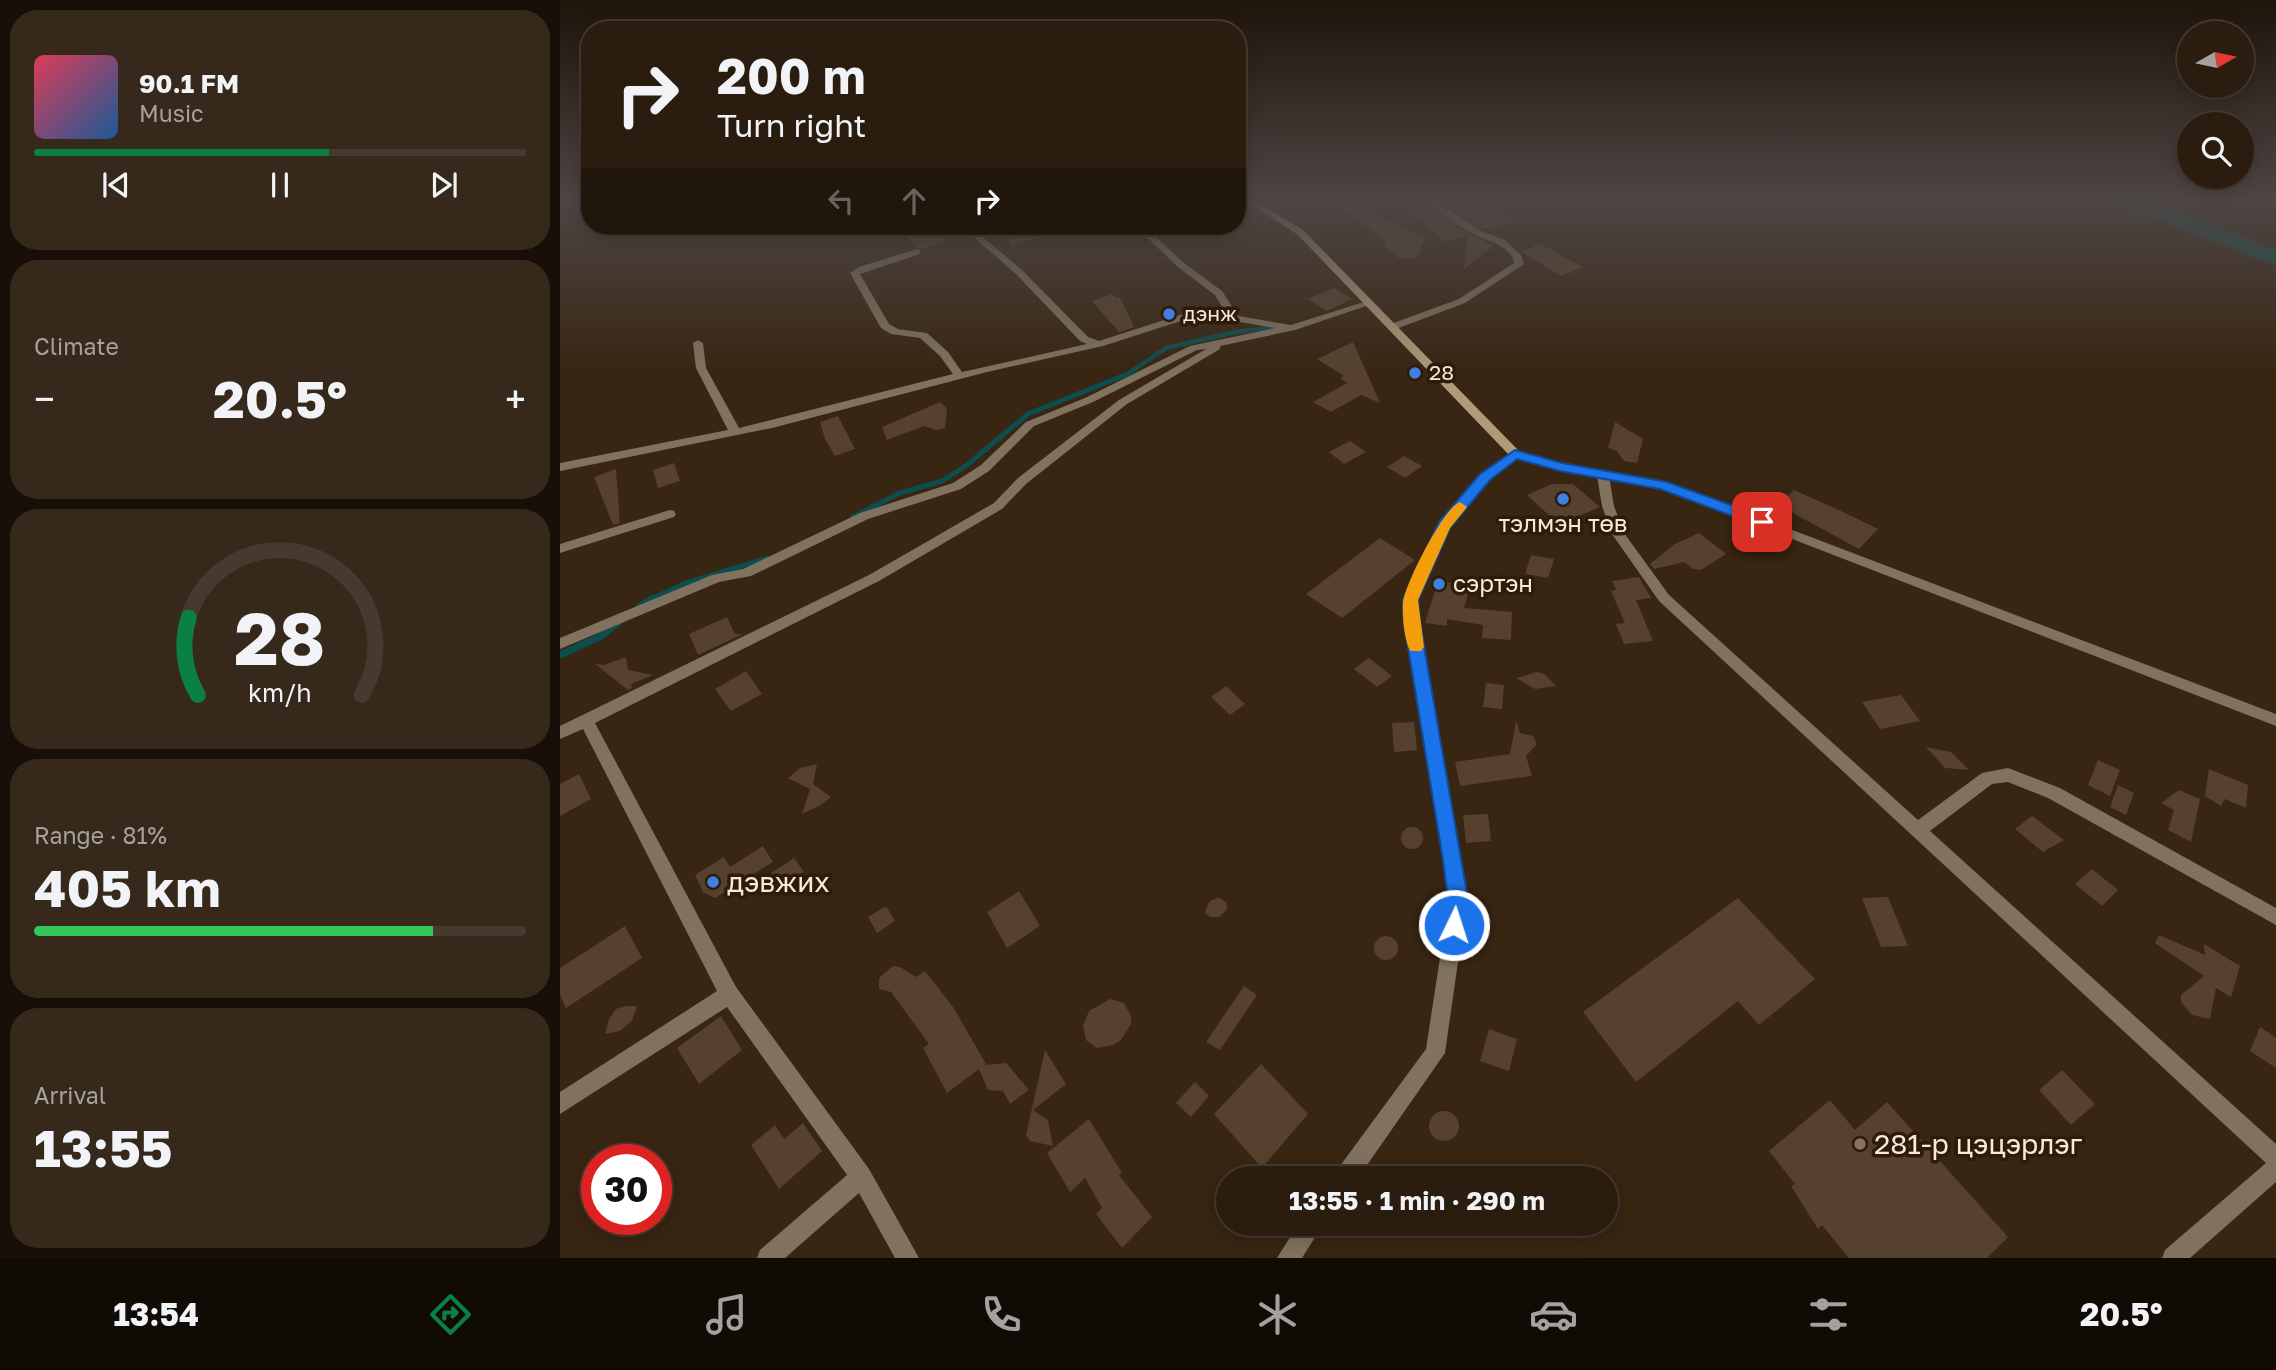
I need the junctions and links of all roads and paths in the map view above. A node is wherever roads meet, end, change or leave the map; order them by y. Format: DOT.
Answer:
graph roads {
  1 [pos="895,259"];
  2 [pos="1003,259"];
  3 [pos="1174,259"];
  4 [pos="1326,259"];
  5 [pos="1518,259"];
  6 [pos="1370,303"];
  7 [pos="1228,317"];
  8 [pos="1392,327"];
  9 [pos="1291,328"];
  10 [pos="1233,338"];
  11 [pos="698,343"];
  12 [pos="1099,344"];
  13 [pos="959,376"];
  14 [pos="735,432"];
  15 [pos="1515,454"];
  16 [pos="560,469"];
  17 [pos="1603,476"];
  18 [pos="670,514"];
  19 [pos="560,549"];
  20 [pos="560,644"];
  21 [pos="586,720"];
  22 [pos="2276,720"];
  23 [pos="560,733"];
  24 [pos="1917,831"];
  25 [pos="2276,917"];
  26 [pos="729,994"];
  27 [pos="560,1104"];
  28 [pos="2276,1158"];
  29 [pos="1354,1166"];
  30 [pos="2276,1168"];
  31 [pos="861,1177"];
  32 [pos="1304,1236"];
  33 [pos="768,1258"];
  34 [pos="908,1258"];
  35 [pos="1288,1258"];
  36 [pos="2173,1258"];
  1 -- 13 [label="street"];
  2 -- 12 [label="street"];
  3 -- 7 [label="street"];
  4 -- 6 [label="main road"];
  5 -- 8 [label="street"];
  6 -- 8 [label="main road"];
  6 -- 9 [label="street"];
  7 -- 9 [label="street"];
  7 -- 12 [label="street"];
  8 -- 15 [label="main road"];
  9 -- 10 [label="street"];
  10 -- 20 [label="street"];
  10 -- 21 [label="street"];
  11 -- 14 [label="street"];
  12 -- 13 [label="street"];
  13 -- 14 [label="street"];
  14 -- 16 [label="street"];
  15 -- 17 [label="street"];
  15 -- 29 [label="street"];
  17 -- 22 [label="street"];
  17 -- 24 [label="street"];
  18 -- 19 [label="street"];
  21 -- 23 [label="street"];
  21 -- 26 [label="street"];
  24 -- 25 [label="street"];
  24 -- 28 [label="street"];
  26 -- 27 [label="street"];
  26 -- 31 [label="street"];
  30 -- 36 [label="street"];
  31 -- 33 [label="street"];
  31 -- 34 [label="street"];
  32 -- 35 [label="street"];
}
